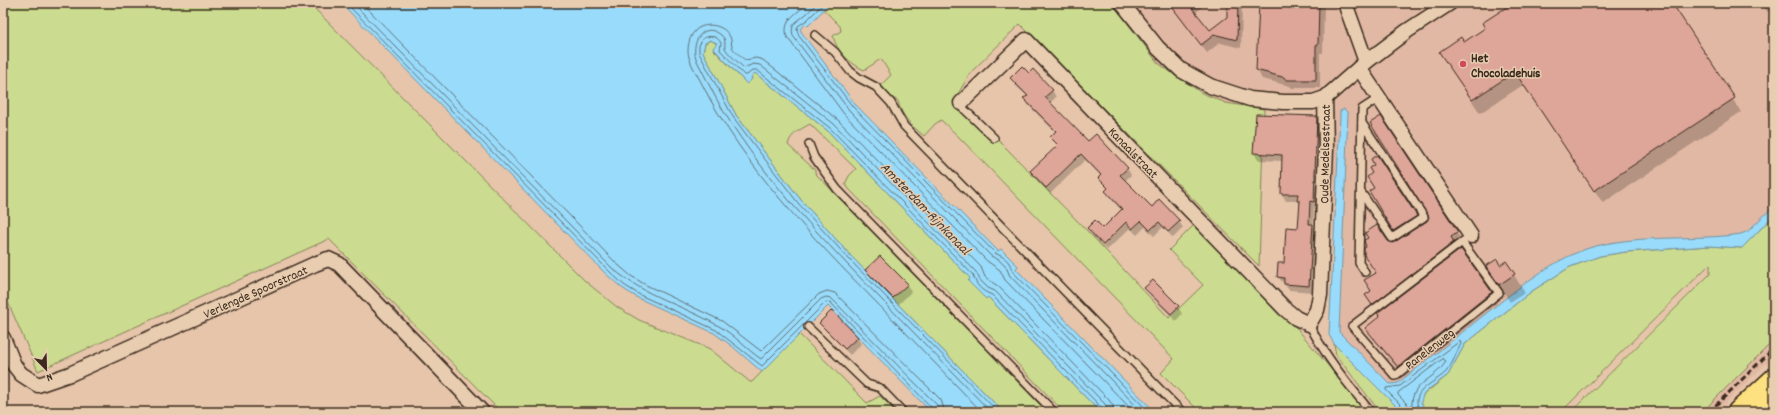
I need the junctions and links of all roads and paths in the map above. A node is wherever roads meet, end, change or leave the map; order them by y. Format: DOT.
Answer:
graph roads {
  1 [pos="1122,3"];
  2 [pos="1345,3"];
  3 [pos="1450,3"];
  4 [pos="815,35"];
  5 [pos="1362,65"];
  6 [pos="1325,98"];
  7 [pos="1379,98"];
  8 [pos="961,103"];
  9 [pos="1362,123"];
  10 [pos="994,138"];
  11 [pos="809,144"];
  12 [pos="1361,192"];
  13 [pos="1467,239"];
  14 [pos="1365,272"];
  15 [pos="1309,324"];
  16 [pos="808,327"];
  17 [pos="3,338"];
  18 [pos="1774,380"];
  19 [pos="1774,409"];
  20 [pos="482,412"];
  21 [pos="903,412"];
  22 [pos="1054,412"];
  23 [pos="1182,412"];
  24 [pos="1371,412"];
  25 [pos="1739,412"];
  26 [pos="1770,412"];
  1 -- 6 [label="street"];
  2 -- 5 [label="street"];
  3 -- 5 [label="street, Oude Medelsestraat"];
  4 -- 23 [label="lane"];
  5 -- 6 [label="street, Oude Medelsestraat"];
  5 -- 7 [label="street, Panelenweg"];
  6 -- 15 [label="street, Oude Medelsestraat"];
  7 -- 9 [label="lane"];
  7 -- 13 [label="street, Panelenweg"];
  8 -- 10 [label="lane"];
  8 -- 15 [label="street, Kanaalstraat"];
  9 -- 12 [label="lane"];
  9 -- 12 [label="lane"];
  11 -- 22 [label="lane"];
  12 -- 14 [label="lane"];
  13 -- 13 [label="lane, Panelenweg"];
  15 -- 24 [label="lane"];
  16 -- 21 [label="lane"];
  17 -- 20 [label="street, Verlengde Spoorstraat"];
  18 -- 25 [label="highway"];
  19 -- 26 [label="highway"];
}
